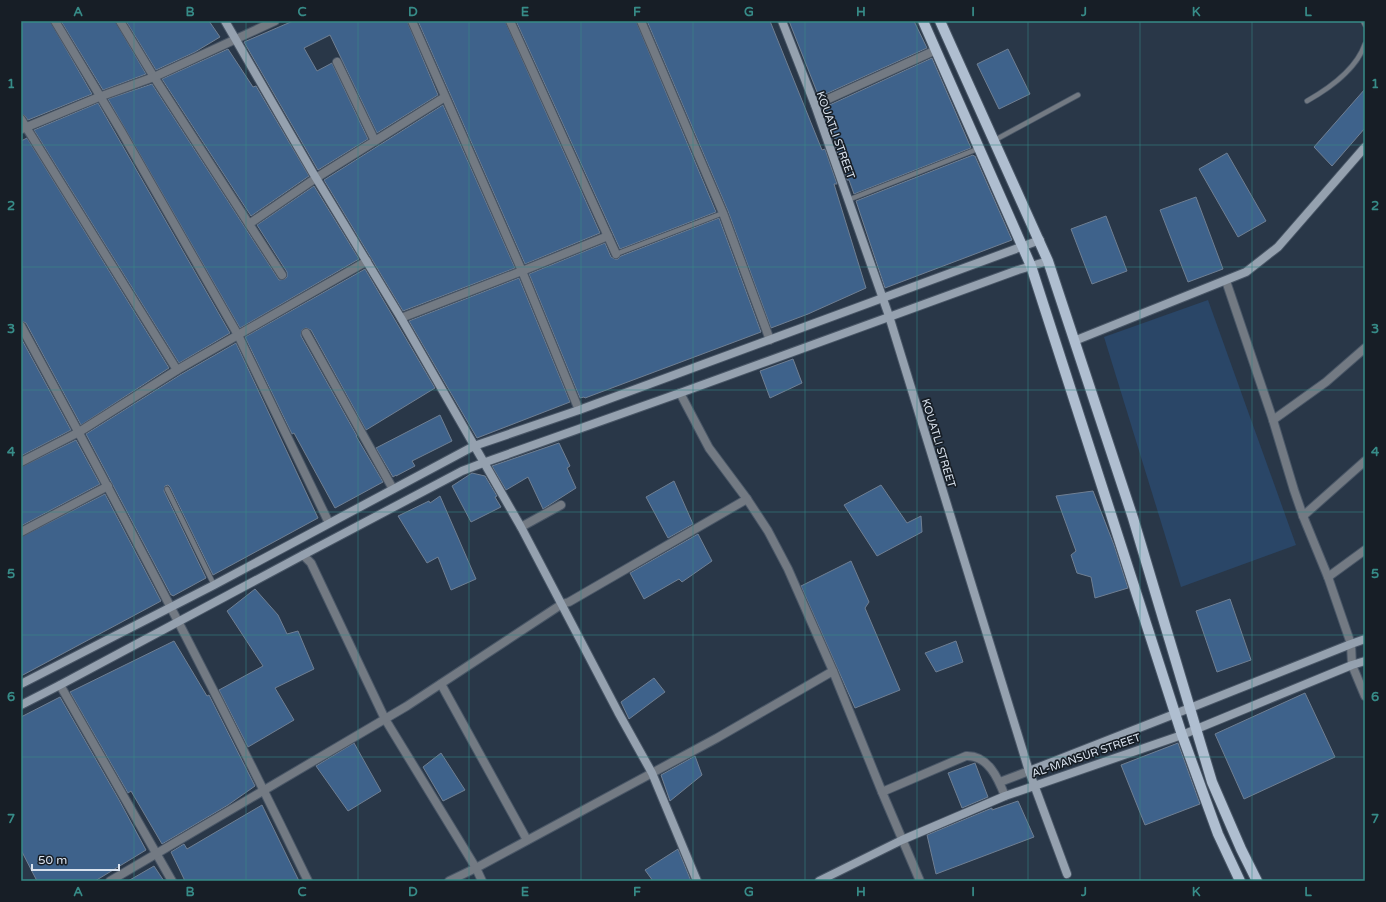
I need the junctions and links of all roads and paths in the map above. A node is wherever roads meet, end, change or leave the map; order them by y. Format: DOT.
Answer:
graph roads {
  1 [pos="54,21"];
  2 [pos="120,21"];
  3 [pos="225,21"];
  4 [pos="275,21"];
  5 [pos="412,21"];
  6 [pos="510,21"];
  7 [pos="641,21"];
  8 [pos="782,21"];
  9 [pos="923,21"];
  10 [pos="940,21"];
  11 [pos="1363,21"];
  12 [pos="1365,25"];
  13 [pos="235,39"];
  14 [pos="1365,44"];
  15 [pos="936,50"];
  16 [pos="337,62"];
  17 [pos="154,77"];
  18 [pos="1078,95"];
  19 [pos="99,97"];
  20 [pos="446,97"];
  21 [pos="1307,101"];
  22 [pos="815,105"];
  23 [pos="21,119"];
  24 [pos="23,128"];
  25 [pos="994,140"];
  26 [pos="375,141"];
  27 [pos="1365,147"];
  28 [pos="980,148"];
  29 [pos="316,178"];
  30 [pos="848,200"];
  31 [pos="723,213"];
  32 [pos="249,224"];
  33 [pos="608,236"];
  34 [pos="1040,240"];
  35 [pos="1023,246"];
  36 [pos="616,254"];
  37 [pos="367,261"];
  38 [pos="1048,261"];
  39 [pos="1031,266"];
  40 [pos="522,271"];
  41 [pos="282,275"];
  42 [pos="1226,281"];
  43 [pos="882,299"];
  44 [pos="889,316"];
  45 [pos="400,318"];
  46 [pos="21,326"];
  47 [pos="306,333"];
  48 [pos="238,334"];
  49 [pos="770,340"];
  50 [pos="1074,341"];
  51 [pos="1365,348"];
  52 [pos="177,370"];
  53 [pos="680,393"];
  54 [pos="579,410"];
  55 [pos="1273,420"];
  56 [pos="79,432"];
  57 [pos="474,446"];
  58 [pos="1365,461"];
  59 [pos="21,462"];
  60 [pos="483,463"];
  61 [pos="108,486"];
  62 [pos="167,489"];
  63 [pos="394,489"];
  64 [pos="747,499"];
  65 [pos="561,505"];
  66 [pos="1303,516"];
  67 [pos="329,523"];
  68 [pos="521,527"];
  69 [pos="21,532"];
  70 [pos="1365,550"];
  71 [pos="303,555"];
  72 [pos="1328,577"];
  73 [pos="214,585"];
  74 [pos="562,604"];
  75 [pos="171,608"];
  76 [pos="178,622"];
  77 [pos="1365,639"];
  78 [pos="1351,644"];
  79 [pos="1365,662"];
  80 [pos="1352,665"];
  81 [pos="833,671"];
  82 [pos="21,684"];
  83 [pos="441,684"];
  84 [pos="60,686"];
  85 [pos="1365,696"];
  86 [pos="21,705"];
  87 [pos="1190,708"];
  88 [pos="1175,714"];
  89 [pos="385,719"];
  90 [pos="1196,729"];
  91 [pos="1182,735"];
  92 [pos="1029,771"];
  93 [pos="652,773"];
  94 [pos="1000,782"];
  95 [pos="1034,785"];
  96 [pos="264,791"];
  97 [pos="882,792"];
  98 [pos="1005,796"];
  99 [pos="527,840"];
  100 [pos="902,840"];
  101 [pos="157,854"];
  102 [pos="476,868"];
  103 [pos="1069,877"];
  104 [pos="110,881"];
  105 [pos="172,881"];
  106 [pos="308,881"];
  107 [pos="449,881"];
  108 [pos="482,881"];
  109 [pos="696,881"];
  110 [pos="819,881"];
  111 [pos="920,881"];
  112 [pos="1240,881"];
  113 [pos="1257,881"];
  1 -- 19 [label="street"];
  2 -- 17 [label="street"];
  3 -- 13 [label="main road"];
  4 -- 13 [label="street"];
  5 -- 20 [label="street"];
  6 -- 33 [label="street"];
  7 -- 31 [label="street"];
  8 -- 22 [label="main road, KOUATLI STREET"];
  9 -- 15 [label="main road"];
  10 -- 25 [label="main road"];
  11 -- 12 [label="lane"];
  13 -- 17 [label="street"];
  13 -- 29 [label="main road"];
  14 -- 21 [label="lane"];
  15 -- 22 [label="street"];
  15 -- 28 [label="main road"];
  16 -- 26 [label="street"];
  17 -- 19 [label="street"];
  17 -- 32 [label="street"];
  18 -- 25 [label="lane"];
  19 -- 24 [label="street"];
  19 -- 48 [label="street"];
  20 -- 26 [label="street"];
  20 -- 40 [label="street"];
  22 -- 30 [label="main road, KOUATLI STREET"];
  23 -- 24 [label="street"];
  24 -- 52 [label="street"];
  25 -- 34 [label="main road"];
  26 -- 29 [label="street"];
  27 -- 42 [label="main road"];
  28 -- 30 [label="lane"];
  28 -- 35 [label="main road"];
  29 -- 32 [label="street"];
  29 -- 37 [label="main road"];
  30 -- 43 [label="main road, KOUATLI STREET"];
  31 -- 36 [label="lane"];
  31 -- 49 [label="street"];
  32 -- 41 [label="street"];
  33 -- 36 [label="street"];
  33 -- 40 [label="street"];
  34 -- 35 [label="main road"];
  34 -- 38 [label="main road"];
  35 -- 39 [label="main road"];
  35 -- 43 [label="main road"];
  37 -- 45 [label="main road"];
  37 -- 48 [label="street"];
  38 -- 39 [label="main road"];
  38 -- 50 [label="main road"];
  39 -- 44 [label="main road"];
  39 -- 88 [label="main road"];
  40 -- 45 [label="street"];
  40 -- 54 [label="street"];
  42 -- 50 [label="main road"];
  42 -- 55 [label="street"];
  43 -- 44 [label="main road, KOUATLI STREET"];
  43 -- 49 [label="main road"];
  44 -- 53 [label="main road"];
  44 -- 92 [label="main road, KOUATLI STREET"];
  45 -- 57 [label="main road"];
  46 -- 56 [label="street"];
  47 -- 63 [label="street"];
  48 -- 52 [label="street"];
  48 -- 67 [label="street"];
  49 -- 54 [label="main road"];
  50 -- 87 [label="main road"];
  51 -- 55 [label="street"];
  52 -- 56 [label="street"];
  53 -- 60 [label="main road"];
  53 -- 64 [label="street"];
  54 -- 57 [label="main road"];
  55 -- 66 [label="street"];
  56 -- 59 [label="street"];
  56 -- 61 [label="street"];
  57 -- 60 [label="main road"];
  57 -- 63 [label="main road"];
  58 -- 66 [label="street"];
  60 -- 68 [label="main road"];
  60 -- 71 [label="main road"];
  61 -- 69 [label="street"];
  61 -- 75 [label="street"];
  62 -- 73 [label="lane"];
  63 -- 67 [label="main road"];
  64 -- 74 [label="street"];
  64 -- 81 [label="street"];
  65 -- 68 [label="street"];
  66 -- 72 [label="street"];
  67 -- 73 [label="main road"];
  68 -- 74 [label="main road"];
  70 -- 72 [label="street"];
  71 -- 76 [label="main road"];
  71 -- 89 [label="street"];
  72 -- 78 [label="street"];
  73 -- 75 [label="main road"];
  74 -- 83 [label="street"];
  74 -- 93 [label="main road"];
  75 -- 76 [label="street"];
  75 -- 82 [label="main road"];
  76 -- 84 [label="main road"];
  76 -- 96 [label="street"];
  77 -- 78 [label="main road, AL-MANSUR STREET"];
  78 -- 80 [label="street"];
  78 -- 87 [label="main road, AL-MANSUR STREET"];
  79 -- 80 [label="main road, AL-MANSUR STREET"];
  80 -- 85 [label="street"];
  80 -- 90 [label="main road, AL-MANSUR STREET"];
  81 -- 93 [label="street"];
  81 -- 97 [label="street"];
  83 -- 89 [label="street"];
  83 -- 99 [label="street"];
  84 -- 86 [label="main road"];
  84 -- 101 [label="street"];
  87 -- 88 [label="main road, AL-MANSUR STREET"];
  87 -- 90 [label="main road"];
  88 -- 91 [label="main road"];
  88 -- 92 [label="main road, AL-MANSUR STREET"];
  89 -- 96 [label="street"];
  89 -- 102 [label="street"];
  90 -- 91 [label="main road, AL-MANSUR STREET"];
  90 -- 113 [label="main road"];
  91 -- 95 [label="main road, AL-MANSUR STREET"];
  91 -- 112 [label="main road"];
  92 -- 94 [label="street, AL-MANSUR STREET"];
  92 -- 95 [label="main road, KOUATLI STREET"];
  93 -- 99 [label="street"];
  93 -- 109 [label="main road"];
  94 -- 97 [label="street"];
  94 -- 98 [label="street"];
  95 -- 98 [label="main road, AL-MANSUR STREET"];
  95 -- 103 [label="main road, KOUATLI STREET"];
  96 -- 101 [label="street"];
  96 -- 106 [label="street"];
  97 -- 100 [label="street"];
  98 -- 100 [label="main road, AL-MANSUR STREET"];
  99 -- 102 [label="street"];
  100 -- 110 [label="main road, AL-MANSUR STREET"];
  100 -- 111 [label="street"];
  101 -- 104 [label="street"];
  101 -- 105 [label="street"];
  102 -- 107 [label="street"];
  102 -- 108 [label="street"];
}
